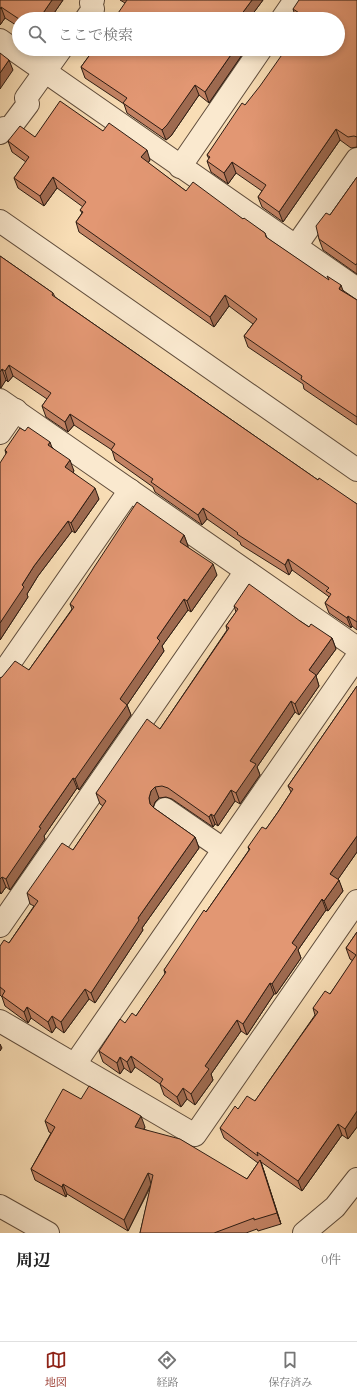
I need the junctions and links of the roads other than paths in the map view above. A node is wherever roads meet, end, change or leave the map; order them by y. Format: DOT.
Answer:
graph roads {
  1 [pos="93,0"];
  2 [pos="295,0"];
  3 [pos="91,12"];
  4 [pos="287,12"];
  5 [pos="0,40"];
  6 [pos="12,48"];
  7 [pos="23,56"];
  8 [pos="56,56"];
  9 [pos="256,56"];
  10 [pos="45,71"];
  11 [pos="0,133"];
  12 [pos="357,159"];
  13 [pos="180,167"];
  14 [pos="0,221"];
  15 [pos="296,246"];
  16 [pos="357,289"];
  17 [pos="8,405"];
  18 [pos="0,433"];
  19 [pos="357,470"];
  20 [pos="130,490"];
  21 [pos="246,571"];
  22 [pos="357,648"];
  23 [pos="357,657"];
  24 [pos="0,677"];
  25 [pos="165,809"];
  26 [pos="223,849"];
  27 [pos="357,901"];
  28 [pos="0,926"];
  29 [pos="0,1021"];
  30 [pos="75,1064"];
  31 [pos="357,1179"];
  32 [pos="0,1206"];
  33 [pos="48,1233"];
  34 [pos="304,1233"];
  1 -- 3 [label="street"];
  2 -- 4 [label="street"];
  5 -- 6 [label="street"];
  7 -- 10 [label="street"];
  8 -- 10 [label="street"];
  9 -- 13 [label="street"];
  10 -- 11 [label="street"];
  10 -- 13 [label="street"];
  12 -- 15 [label="street"];
  13 -- 15 [label="street"];
  14 -- 19 [label="street"];
  15 -- 16 [label="street"];
  17 -- 18 [label="street"];
  17 -- 20 [label="street"];
  20 -- 21 [label="street"];
  20 -- 24 [label="street"];
  21 -- 22 [label="street"];
  21 -- 28 [label="street"];
  23 -- 26 [label="street"];
  25 -- 26 [label="street"];
  26 -- 30 [label="street"];
  27 -- 30 [label="street"];
  29 -- 30 [label="street"];
  31 -- 34 [label="street"];
  32 -- 33 [label="street"];
}
